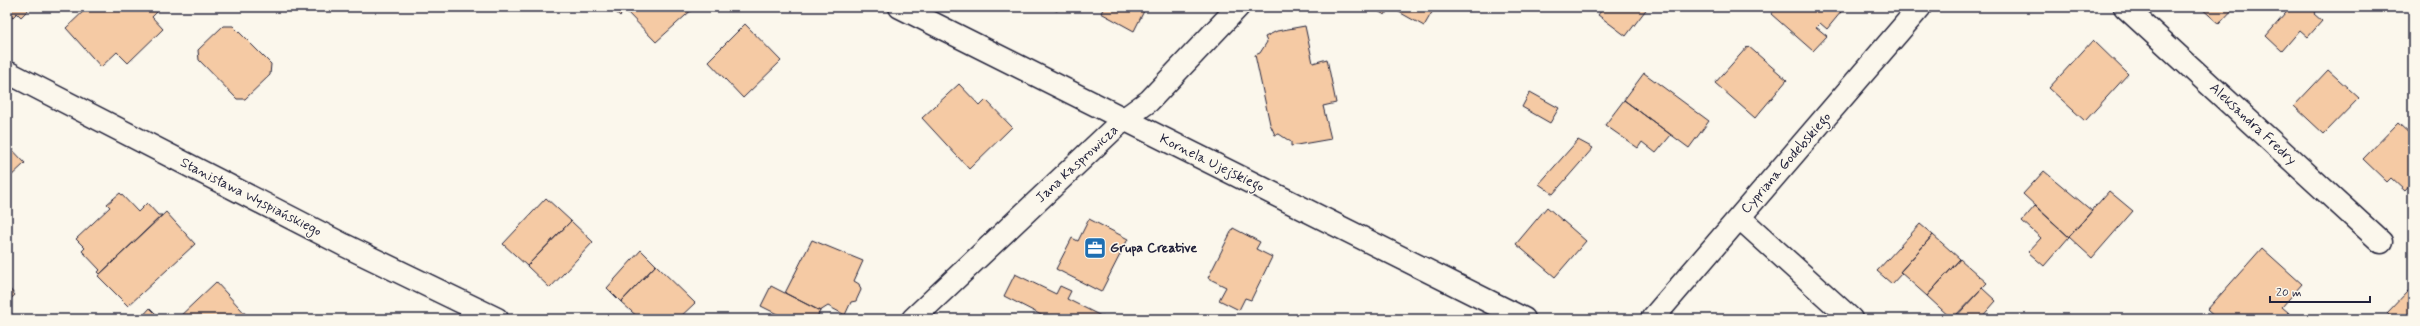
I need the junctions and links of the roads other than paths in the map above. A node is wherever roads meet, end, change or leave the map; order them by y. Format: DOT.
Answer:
graph roads {
  1 [pos="900,7"];
  2 [pos="1238,7"];
  3 [pos="1920,7"];
  4 [pos="2125,7"];
  5 [pos="7,72"];
  6 [pos="1123,120"];
  7 [pos="1740,218"];
  8 [pos="2381,242"];
  9 [pos="497,319"];
  10 [pos="913,319"];
  11 [pos="1524,319"];
  12 [pos="1652,319"];
  13 [pos="1851,319"];
  1 -- 6 [label="street, Kornela Ujejskiego"];
  2 -- 6 [label="street, Jana Kasprowicza"];
  3 -- 7 [label="street, Cypriana Godebskiego"];
  4 -- 8 [label="street, Aleksandra Fredry"];
  5 -- 9 [label="street, Stanisława Wyspiańskiego"];
  6 -- 10 [label="street, Jana Kasprowicza"];
  6 -- 11 [label="street, Kornela Ujejskiego"];
  7 -- 12 [label="street, Cypriana Godebskiego"];
  7 -- 13 [label="street"];
}
